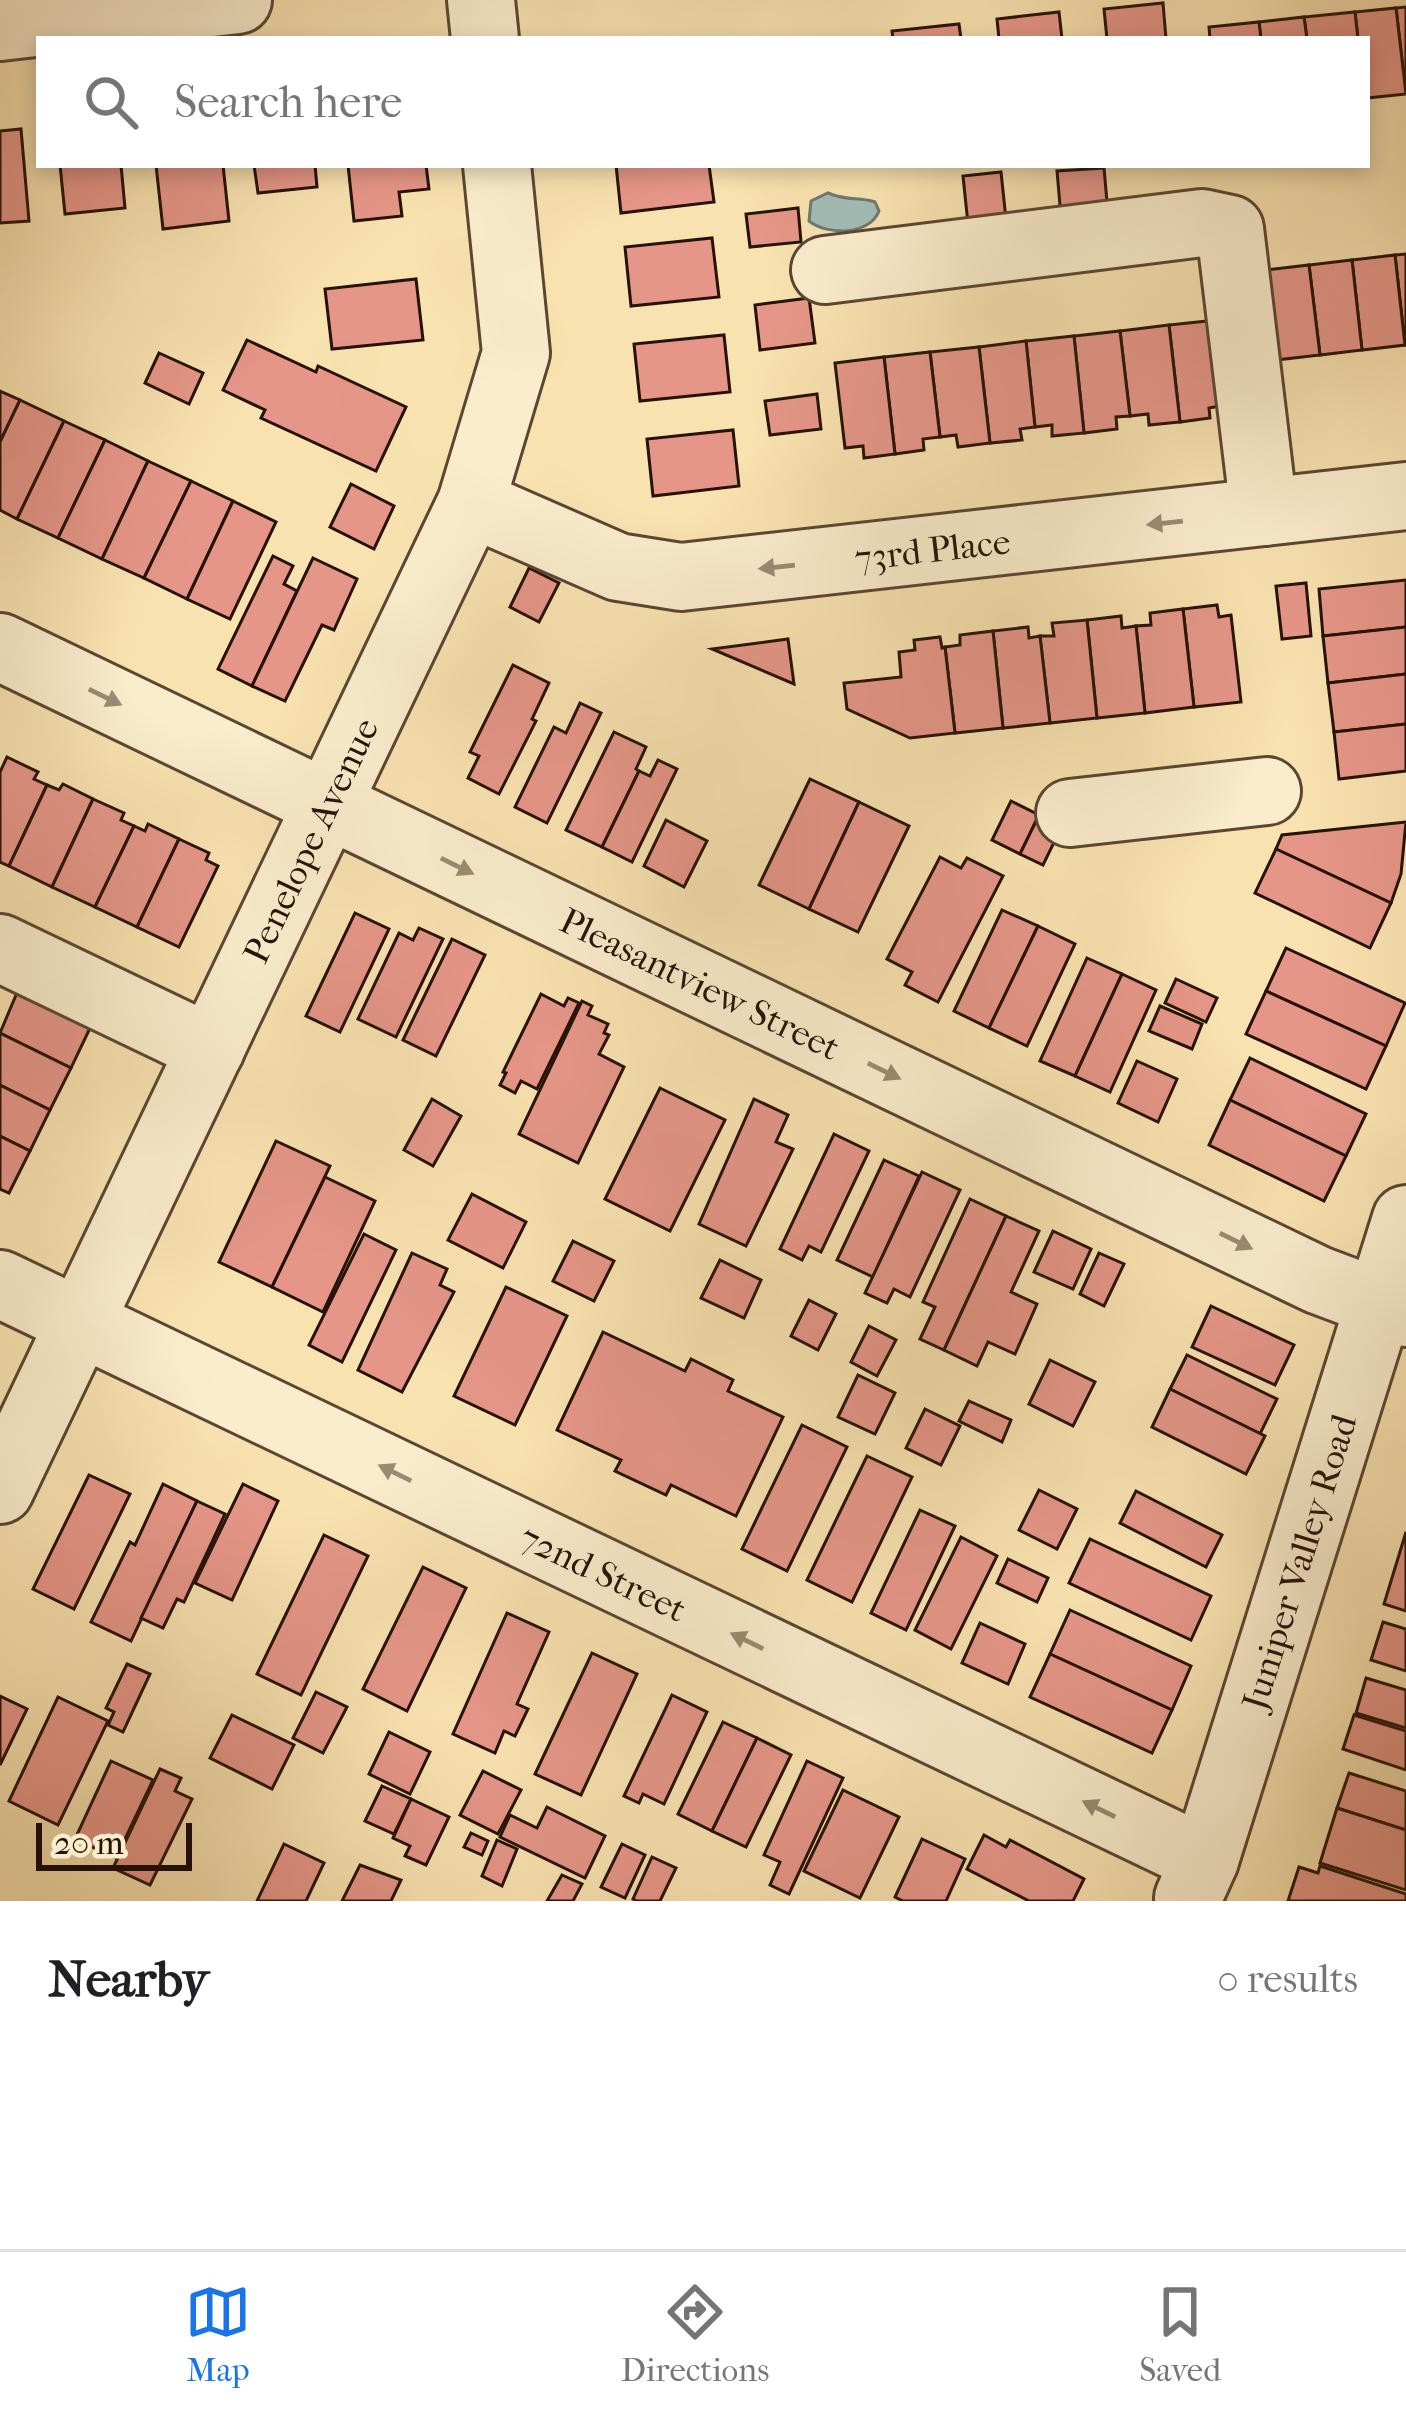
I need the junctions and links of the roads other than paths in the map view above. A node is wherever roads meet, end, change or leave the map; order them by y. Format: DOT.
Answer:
graph roads {
  1 [pos="238,0"];
  2 [pos="481,0"];
  3 [pos="0,27"];
  4 [pos="485,36"];
  5 [pos="497,168"];
  6 [pos="825,270"];
  7 [pos="1406,496"];
  8 [pos="471,502"];
  9 [pos="1264,512"];
  10 [pos="0,647"];
  11 [pos="1267,791"];
  12 [pos="329,805"];
  13 [pos="1070,812"];
  14 [pos="0,948"];
  15 [pos="211,1049"];
  16 [pos="1406,1219"];
  17 [pos="0,1283"];
  18 [pos="1393,1308"];
  19 [pos="80,1322"];
  20 [pos="0,1490"];
  21 [pos="1196,1880"];
  1 -- 3 [label="street"];
  2 -- 4 [label="street"];
  5 -- 8 [label="street, Penelope Avenue"];
  6 -- 9 [label="street"];
  7 -- 9 [label="street, 73rd Place"];
  9 -- 8 [label="street, 73rd Place, one-way"];
  8 -- 12 [label="street, Penelope Avenue"];
  10 -- 12 [label="street, Pleasantview Street, one-way"];
  11 -- 13 [label="street"];
  12 -- 15 [label="street, Penelope Avenue"];
  12 -- 18 [label="street, Pleasantview Street, one-way"];
  14 -- 15 [label="street"];
  15 -- 19 [label="street, Penelope Avenue"];
  16 -- 18 [label="street, Juniper Valley Road"];
  17 -- 19 [label="street, 72nd Street"];
  18 -- 21 [label="street, Juniper Valley Road"];
  19 -- 20 [label="street, Penelope Avenue"];
  21 -- 19 [label="street, 72nd Street, one-way"];
}
